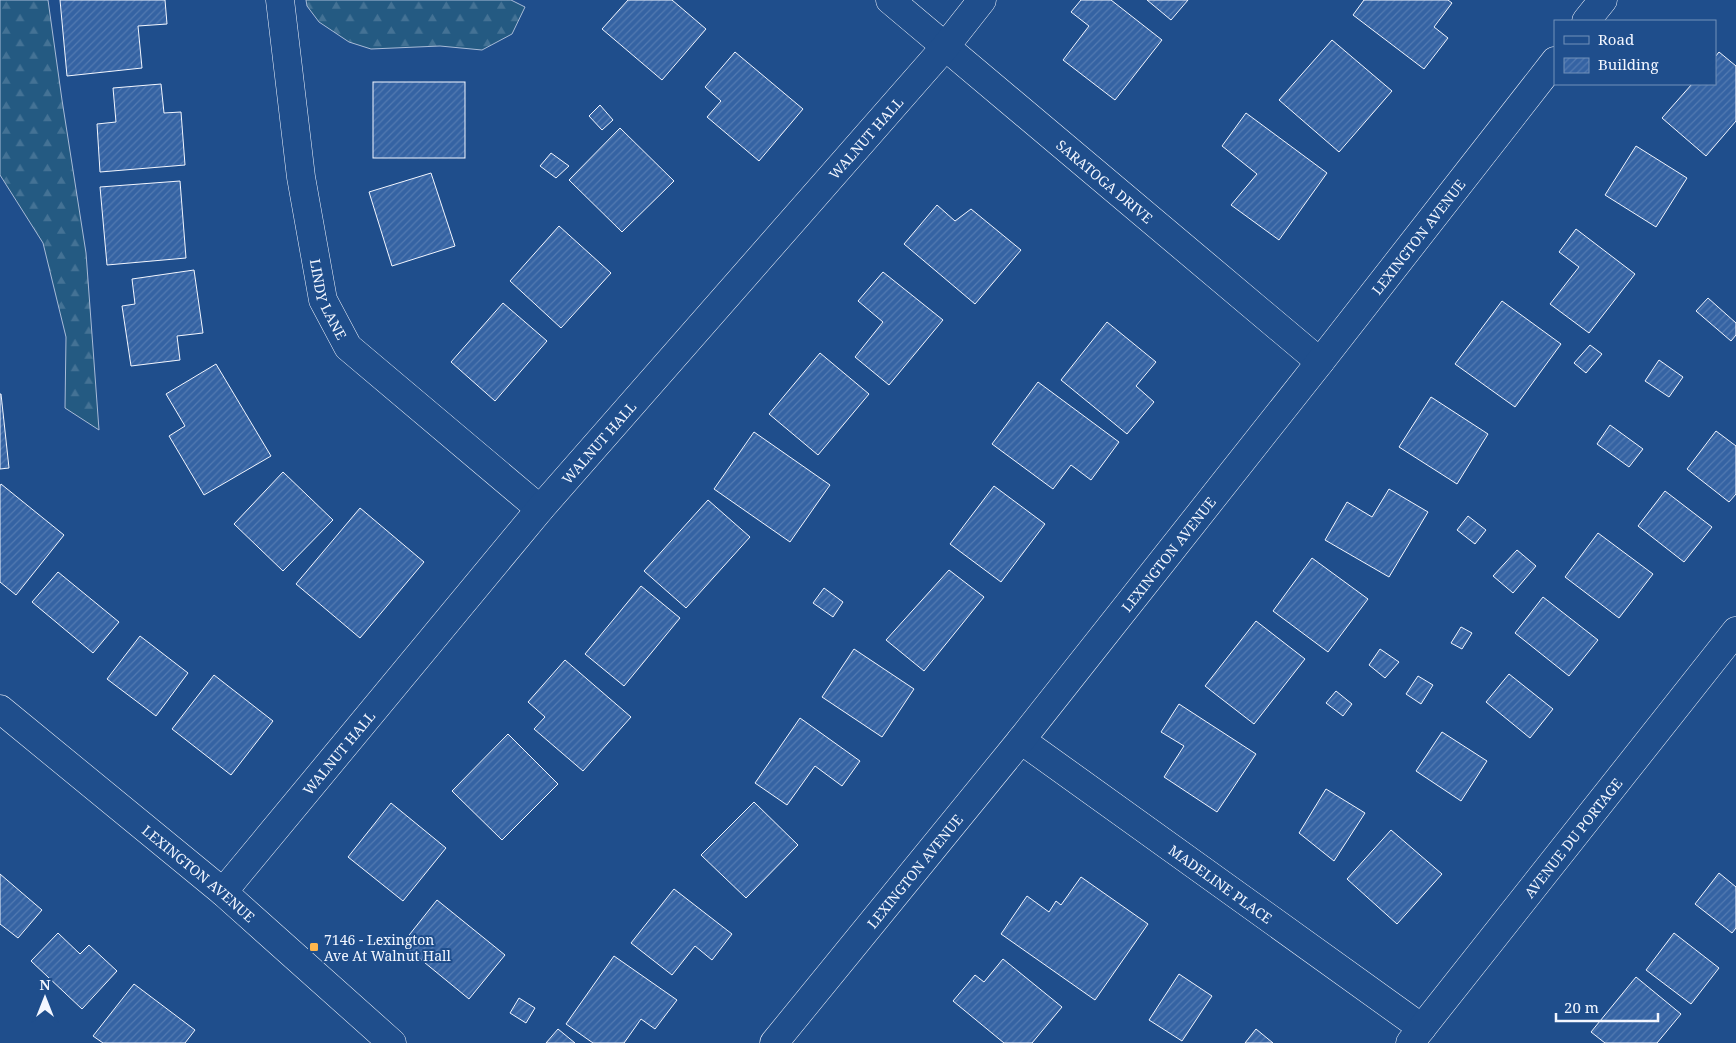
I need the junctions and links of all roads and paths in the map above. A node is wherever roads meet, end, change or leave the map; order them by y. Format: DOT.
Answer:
graph roads {
  1 [pos="280,0"];
  2 [pos="890,0"];
  3 [pos="982,0"];
  4 [pos="1603,0"];
  5 [pos="1587,20"];
  6 [pos="945,47"];
  7 [pos="1554,63"];
  8 [pos="1320,362"];
  9 [pos="540,509"];
  10 [pos="1736,631"];
  11 [pos="0,709"];
  12 [pos="1021,740"];
  13 [pos="224,892"];
  14 [pos="1416,1035"];
  15 [pos="392,1043"];
  16 [pos="774,1043"];
  1 -- 9 [label="street, LINDY LANE"];
  2 -- 6 [label="street, SARATOGA DRIVE"];
  3 -- 6 [label="street, WALNUT HALL"];
  4 -- 5 [label="street"];
  6 -- 8 [label="street, SARATOGA DRIVE"];
  6 -- 9 [label="street, WALNUT HALL"];
  7 -- 8 [label="street, LEXINGTON AVENUE"];
  8 -- 12 [label="street, LEXINGTON AVENUE"];
  9 -- 13 [label="street, WALNUT HALL"];
  10 -- 14 [label="street, AVENUE DU PORTAGE"];
  11 -- 13 [label="street, LEXINGTON AVENUE"];
  12 -- 14 [label="street, MADELINE PLACE"];
  12 -- 16 [label="street, LEXINGTON AVENUE"];
  13 -- 15 [label="street, LEXINGTON AVENUE"];
}
